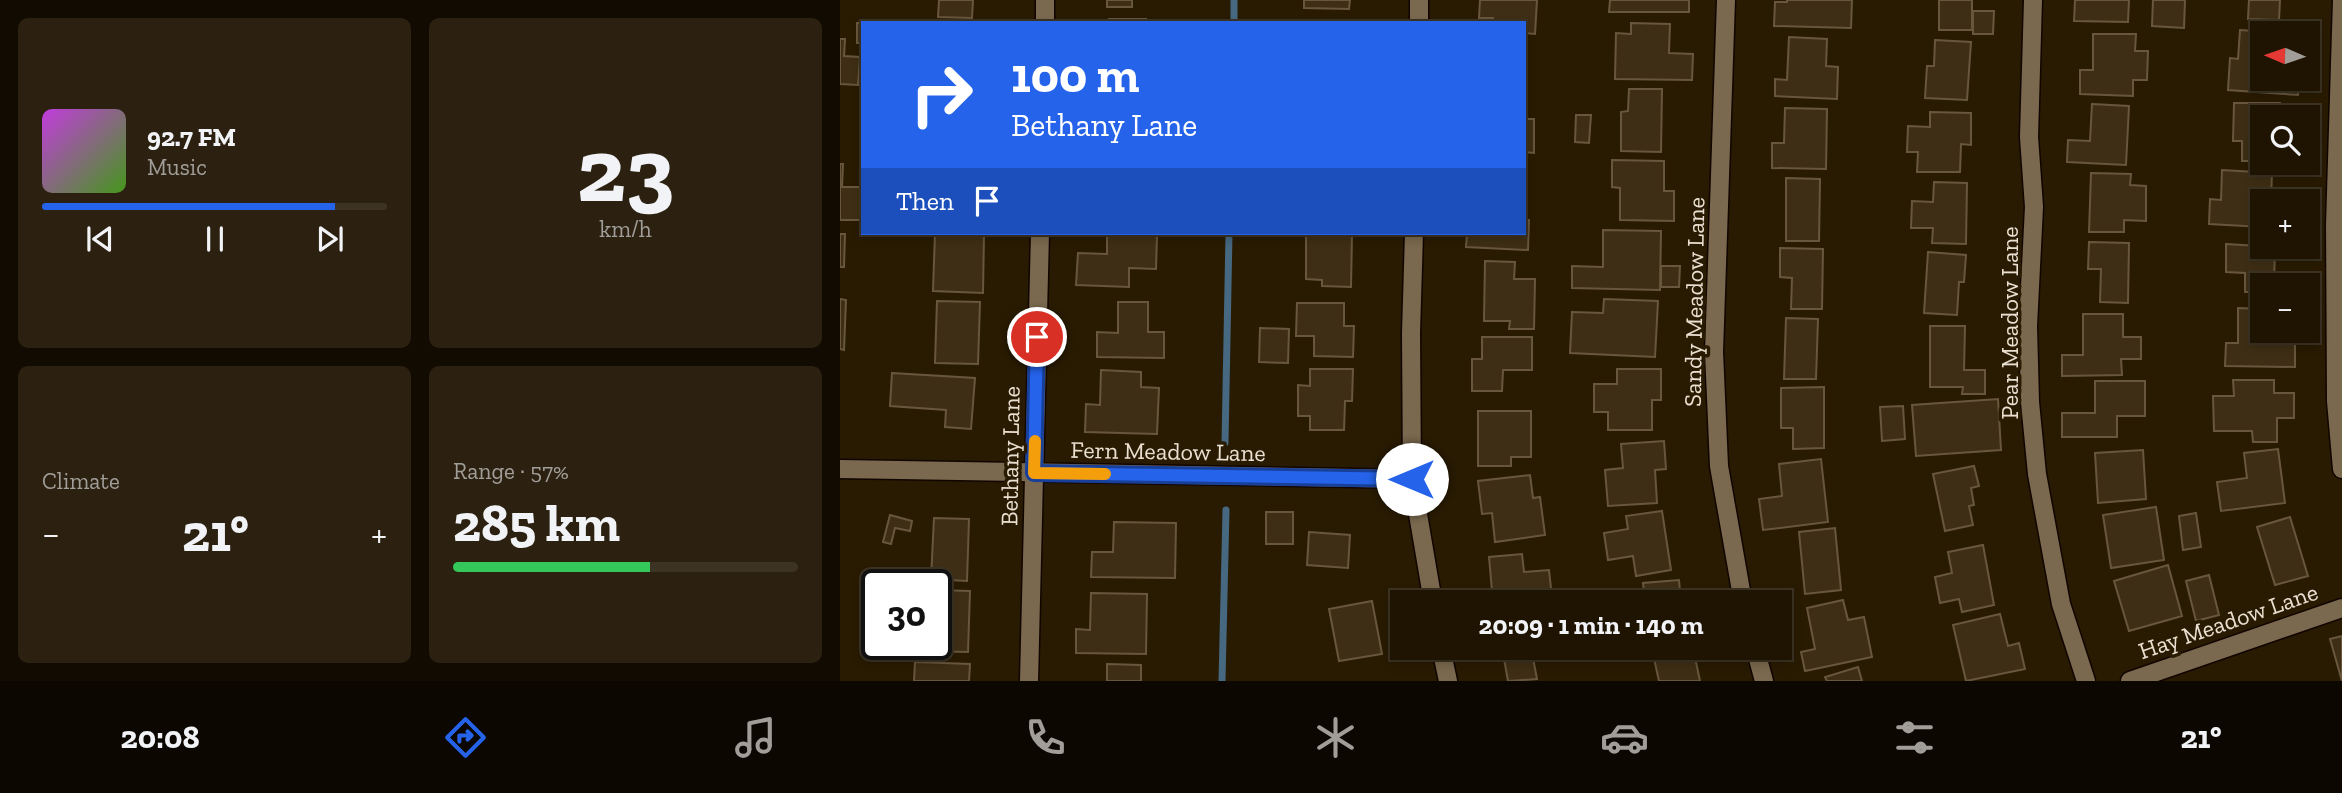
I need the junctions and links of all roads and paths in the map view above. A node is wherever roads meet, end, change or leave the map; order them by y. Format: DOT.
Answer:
graph roads {
  1 [pos="1045,0"];
  2 [pos="1419,0"];
  3 [pos="1726,0"];
  4 [pos="2033,0"];
  5 [pos="2342,0"];
  6 [pos="1045,21"];
  7 [pos="1419,21"];
  8 [pos="1040,235"];
  9 [pos="1413,235"];
  10 [pos="840,469"];
  11 [pos="2342,469"];
  12 [pos="1034,473"];
  13 [pos="1412,479"];
  14 [pos="1431,590"];
  15 [pos="1741,590"];
  16 [pos="2342,608"];
  17 [pos="1444,660"];
  18 [pos="1758,660"];
  19 [pos="1029,681"];
  20 [pos="1448,681"];
  21 [pos="1764,681"];
  22 [pos="2086,681"];
  23 [pos="2130,681"];
  1 -- 6 [label="street"];
  2 -- 7 [label="street"];
  3 -- 15 [label="street, Sandy Meadow Lane"];
  4 -- 22 [label="street, Pear Meadow Lane"];
  5 -- 11 [label="street"];
  8 -- 12 [label="street, Bethany Lane"];
  9 -- 13 [label="street"];
  10 -- 12 [label="street, Fern Meadow Lane"];
  12 -- 13 [label="street, Fern Meadow Lane"];
  12 -- 19 [label="street, Bethany Lane"];
  13 -- 14 [label="street"];
  16 -- 23 [label="street, Hay Meadow Lane"];
  17 -- 20 [label="street"];
  18 -- 21 [label="street"];
}
